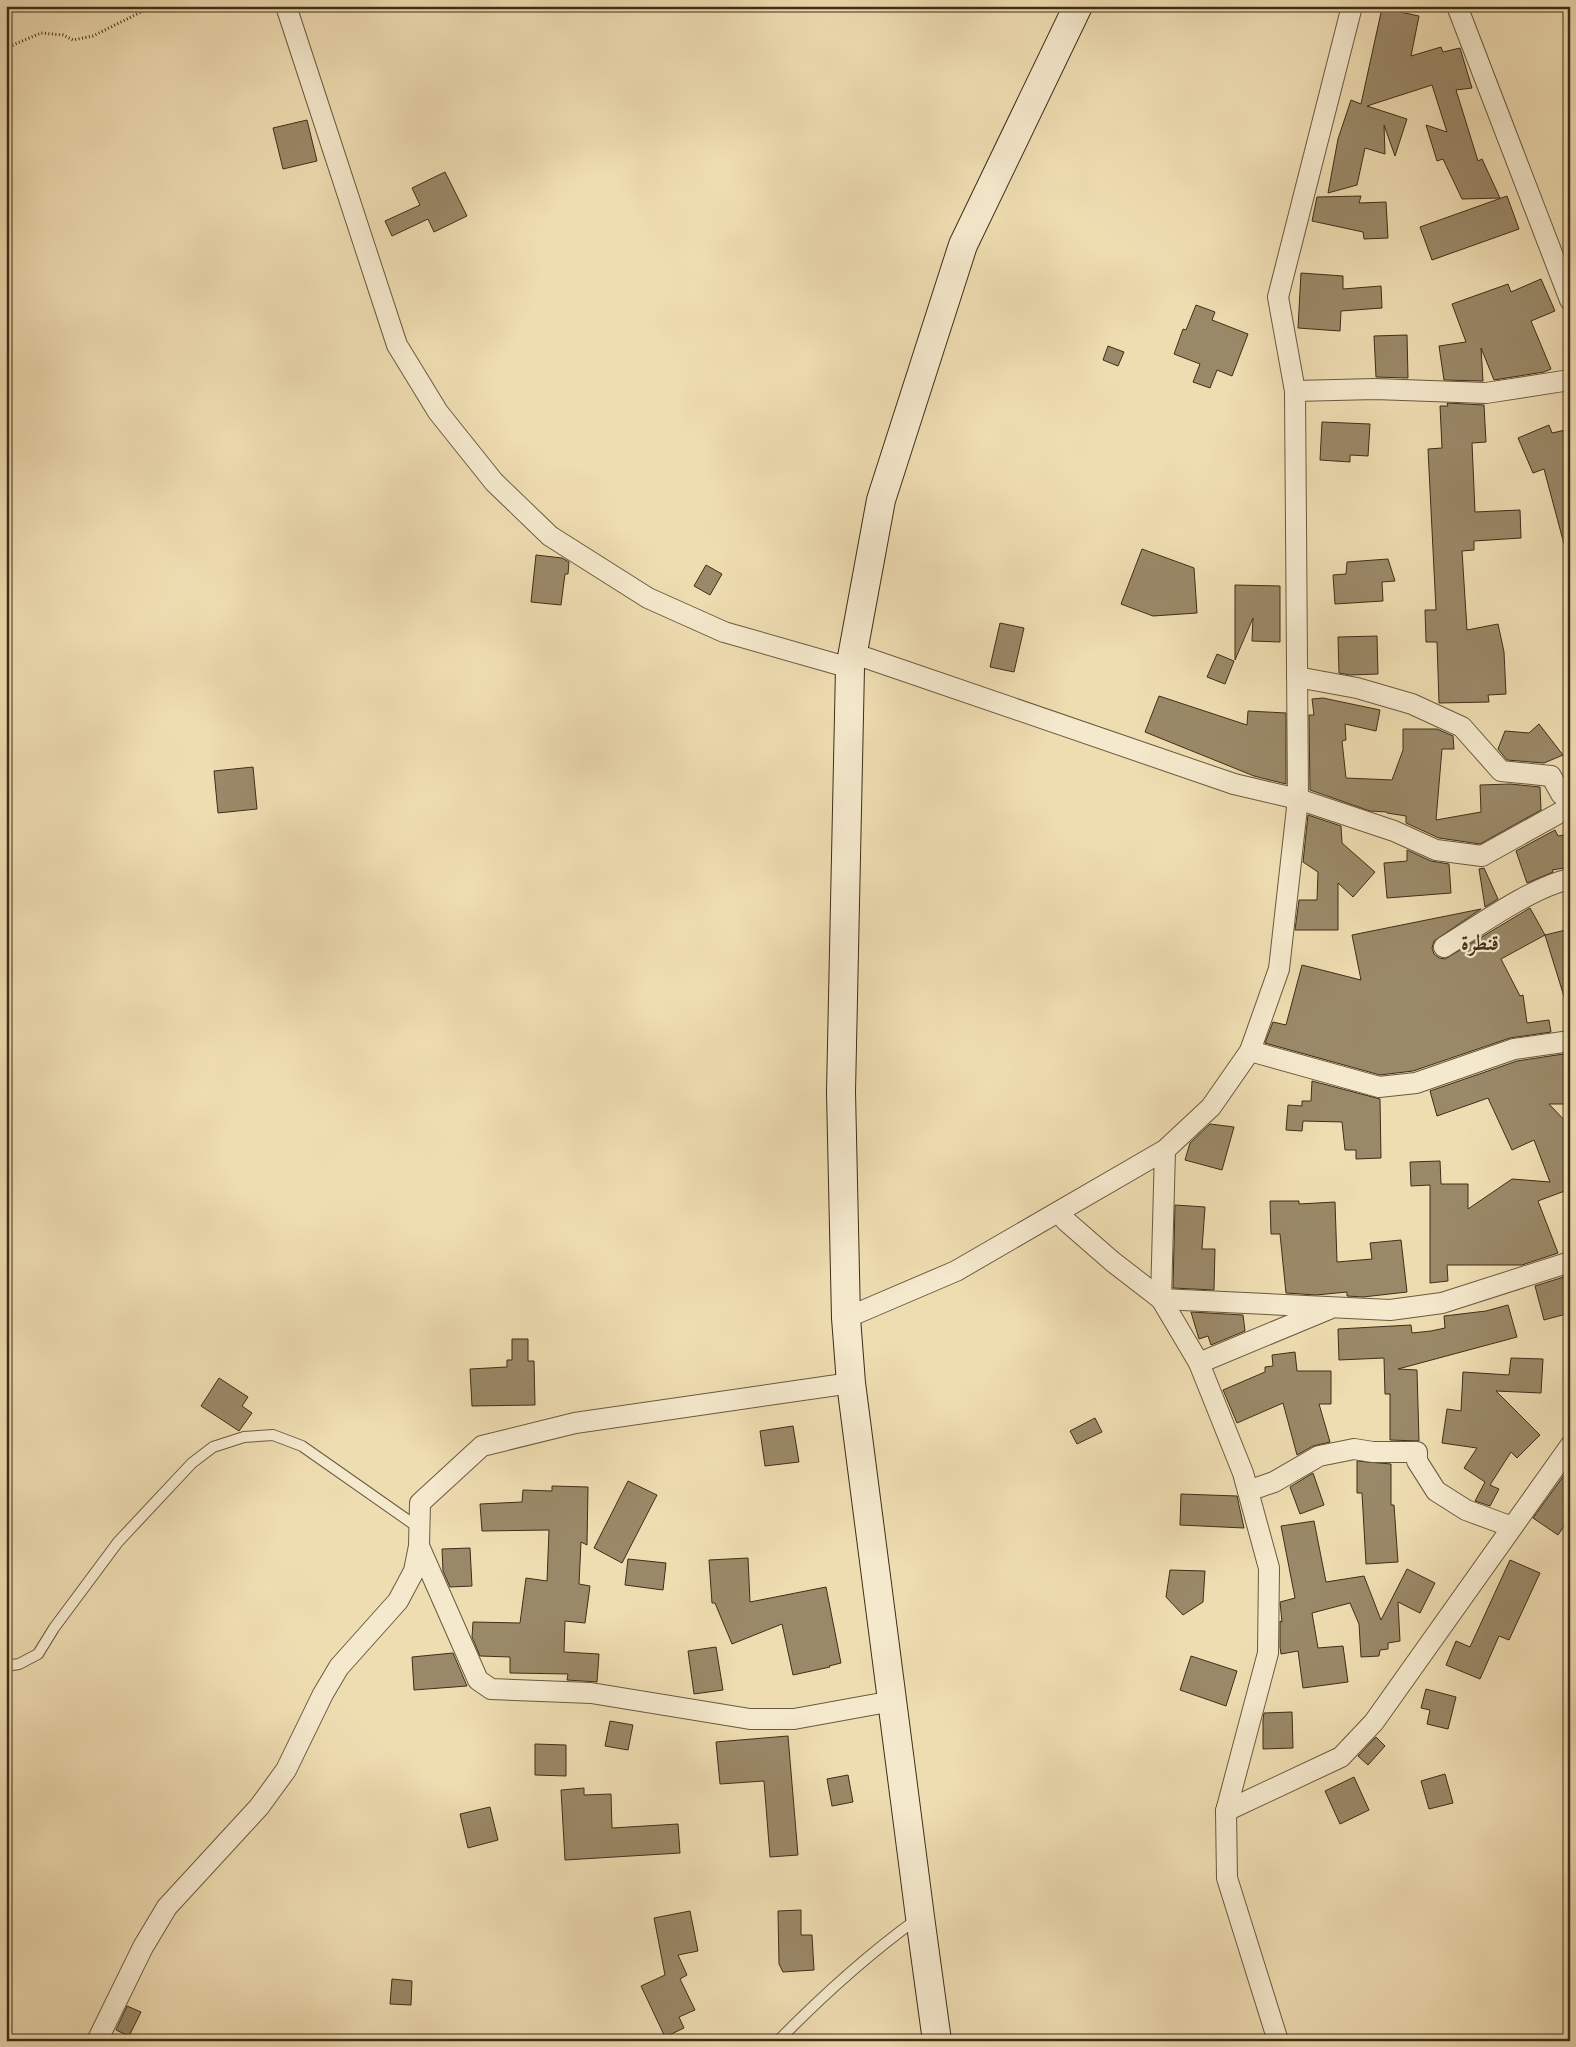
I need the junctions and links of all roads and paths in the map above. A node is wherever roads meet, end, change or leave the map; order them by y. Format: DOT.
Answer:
graph roads {
  1 [pos="153,6"];
  2 [pos="286,6"];
  3 [pos="1078,6"];
  4 [pos="1352,6"];
  5 [pos="1457,6"];
  6 [pos="6,48"];
  7 [pos="1570,300"];
  8 [pos="1570,380"];
  9 [pos="1295,391"];
  10 [pos="851,661"];
  11 [pos="1297,678"];
  12 [pos="1298,799"];
  13 [pos="1570,802"];
  14 [pos="1570,807"];
  15 [pos="1570,880"];
  16 [pos="1444,947"];
  17 [pos="1570,1041"];
  18 [pos="1250,1050"];
  19 [pos="1165,1150"];
  20 [pos="1059,1212"];
  21 [pos="1570,1262"];
  22 [pos="1161,1299"];
  23 [pos="1333,1307"];
  24 [pos="846,1318"];
  25 [pos="1199,1363"];
  26 [pos="851,1383"];
  27 [pos="1570,1446"];
  28 [pos="1248,1491"];
  29 [pos="1512,1527"];
  30 [pos="420,1538"];
  31 [pos="6,1666"];
  32 [pos="893,1701"];
  33 [pos="1226,1811"];
  34 [pos="920,1917"];
  35 [pos="97,2041"];
  36 [pos="778,2041"];
  37 [pos="937,2041"];
  38 [pos="1278,2041"];
  1 -- 6 [label="path"];
  2 -- 10 [label="street"];
  3 -- 10 [label="main road"];
  4 -- 9 [label="street"];
  5 -- 7 [label="street"];
  8 -- 9 [label="street"];
  9 -- 11 [label="street"];
  10 -- 12 [label="street"];
  10 -- 24 [label="main road"];
  11 -- 12 [label="street"];
  11 -- 13 [label="street"];
  12 -- 14 [label="street"];
  12 -- 18 [label="street"];
  15 -- 16 [label="street"];
  17 -- 18 [label="street"];
  18 -- 19 [label="street"];
  19 -- 20 [label="street"];
  19 -- 22 [label="street"];
  20 -- 22 [label="street"];
  20 -- 24 [label="street"];
  21 -- 23 [label="street"];
  22 -- 23 [label="street"];
  22 -- 25 [label="street"];
  23 -- 25 [label="street"];
  24 -- 26 [label="main road"];
  25 -- 28 [label="street"];
  26 -- 30 [label="street"];
  26 -- 32 [label="main road"];
  27 -- 29 [label="street"];
  28 -- 29 [label="street"];
  28 -- 33 [label="street"];
  29 -- 33 [label="street"];
  30 -- 31 [label="lane"];
  30 -- 32 [label="street"];
  30 -- 35 [label="street"];
  32 -- 34 [label="main road"];
  33 -- 38 [label="street"];
  34 -- 36 [label="lane"];
  34 -- 37 [label="main road"];
}
